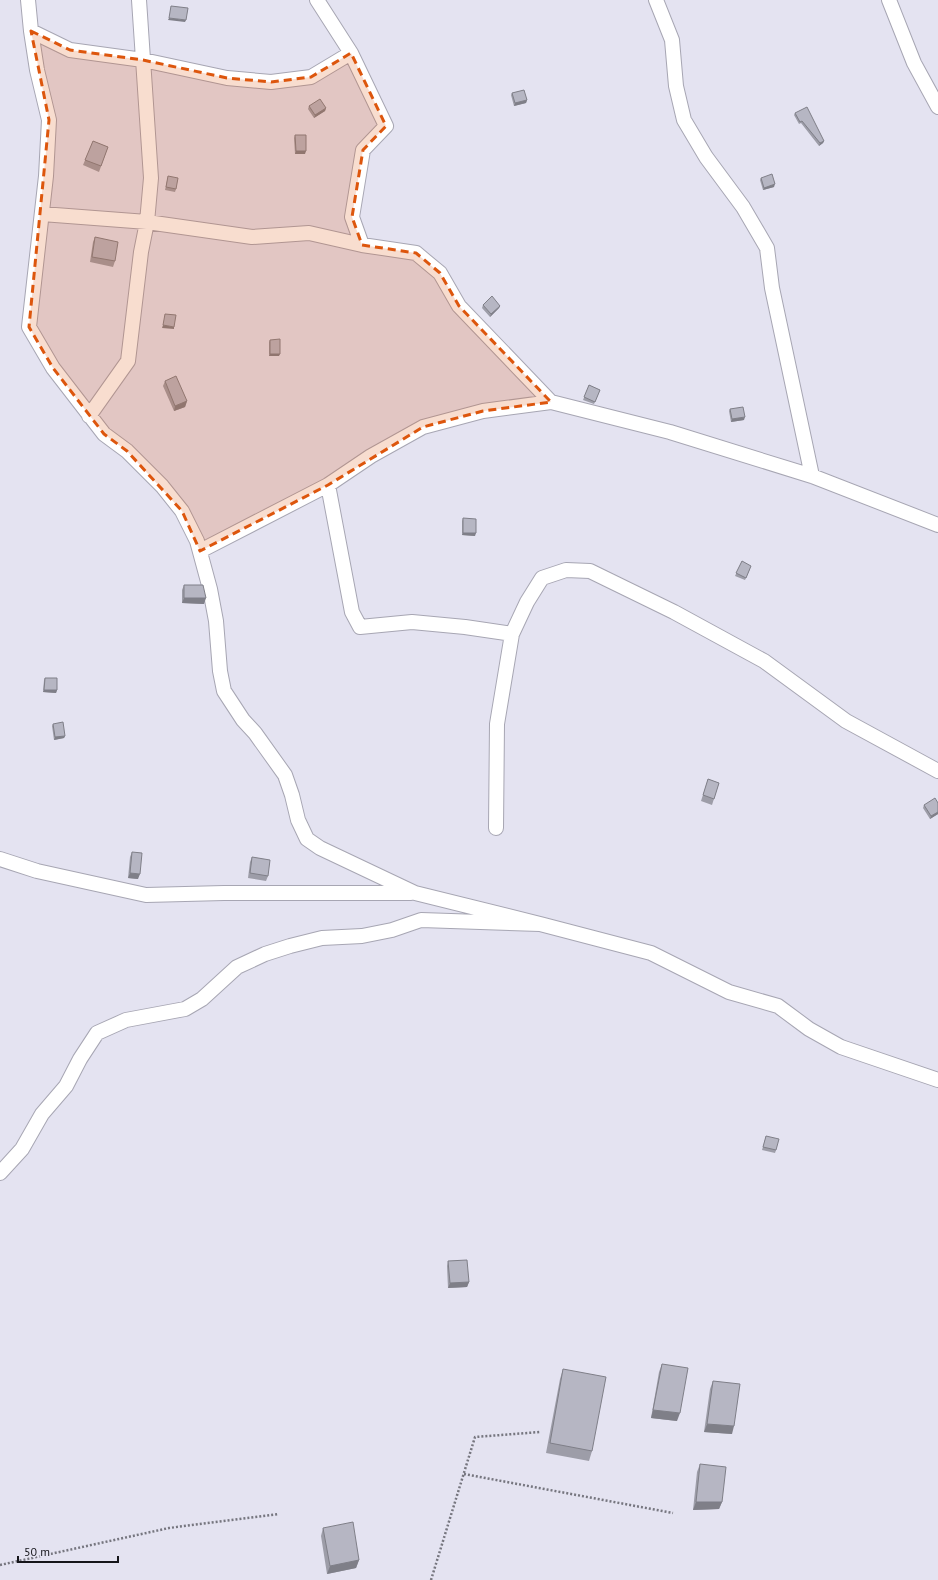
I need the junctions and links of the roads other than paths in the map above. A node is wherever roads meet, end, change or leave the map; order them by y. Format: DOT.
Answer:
graph roads {
  1 [pos="28,0"];
  2 [pos="139,0"];
  3 [pos="317,0"];
  4 [pos="656,0"];
  5 [pos="889,0"];
  6 [pos="31,31"];
  7 [pos="351,53"];
  8 [pos="143,60"];
  9 [pos="938,106"];
  10 [pos="42,214"];
  11 [pos="147,222"];
  12 [pos="362,245"];
  13 [pos="551,402"];
  14 [pos="89,416"];
  15 [pos="812,476"];
  16 [pos="328,485"];
  17 [pos="938,524"];
  18 [pos="200,551"];
  19 [pos="512,634"];
  20 [pos="938,771"];
  21 [pos="496,828"];
  22 [pos="0,859"];
  23 [pos="416,893"];
  24 [pos="540,924"];
  25 [pos="938,1080"];
  26 [pos="0,1173"];
  1 -- 6 [label="street"];
  2 -- 8 [label="street"];
  3 -- 7 [label="street"];
  4 -- 15 [label="street"];
  5 -- 9 [label="street"];
  6 -- 8 [label="street"];
  6 -- 10 [label="street"];
  7 -- 8 [label="street"];
  7 -- 12 [label="street"];
  8 -- 11 [label="street"];
  10 -- 11 [label="street"];
  10 -- 14 [label="street"];
  11 -- 12 [label="street"];
  11 -- 14 [label="street"];
  12 -- 13 [label="street"];
  13 -- 15 [label="street"];
  13 -- 16 [label="street"];
  14 -- 18 [label="street"];
  15 -- 17 [label="street"];
  16 -- 18 [label="street"];
  16 -- 19 [label="street"];
  18 -- 23 [label="street"];
  19 -- 20 [label="street"];
  19 -- 21 [label="street"];
  22 -- 23 [label="street"];
  23 -- 24 [label="street"];
  24 -- 25 [label="street"];
  24 -- 26 [label="street"];
}
